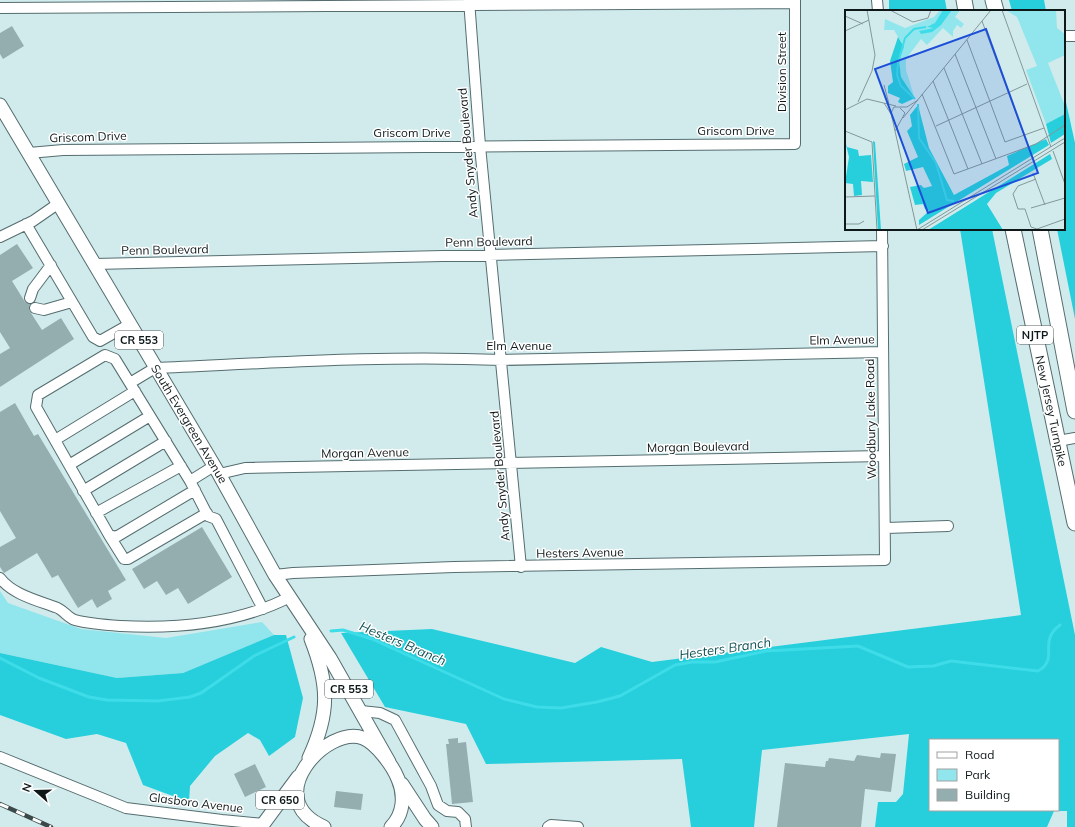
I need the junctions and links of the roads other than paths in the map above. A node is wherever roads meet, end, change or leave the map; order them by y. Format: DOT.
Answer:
graph roads {
  1 [pos="877,0"];
  2 [pos="964,0"];
  3 [pos="993,0"];
  4 [pos="795,1"];
  5 [pos="468,3"];
  6 [pos="0,8"];
  7 [pos="878,10"];
  8 [pos="966,10"];
  9 [pos="996,10"];
  10 [pos="0,105"];
  11 [pos="796,144"];
  12 [pos="480,146"];
  13 [pos="29,153"];
  14 [pos="59,203"];
  15 [pos="26,224"];
  16 [pos="882,230"];
  17 [pos="1012,230"];
  18 [pos="1040,230"];
  19 [pos="1,234"];
  20 [pos="883,246"];
  21 [pos="491,256"];
  22 [pos="95,264"];
  23 [pos="51,265"];
  24 [pos="30,298"];
  25 [pos="72,302"];
  26 [pos="35,308"];
  27 [pos="130,324"];
  28 [pos="882,352"];
  29 [pos="502,360"];
  30 [pos="155,368"];
  31 [pos="132,387"];
  32 [pos="1075,411"];
  33 [pos="150,416"];
  34 [pos="1075,438"];
  35 [pos="54,440"];
  36 [pos="166,441"];
  37 [pos="1058,441"];
  38 [pos="884,456"];
  39 [pos="513,464"];
  40 [pos="69,465"];
  41 [pos="181,466"];
  42 [pos="216,470"];
  43 [pos="192,485"];
  44 [pos="83,491"];
  45 [pos="96,513"];
  46 [pos="207,513"];
  47 [pos="1075,523"];
  48 [pos="948,526"];
  49 [pos="886,528"];
  50 [pos="109,535"];
  51 [pos="885,560"];
  52 [pos="522,567"];
  53 [pos="275,575"];
  54 [pos="0,578"];
  55 [pos="290,597"];
  56 [pos="263,609"];
  57 [pos="304,619"];
  58 [pos="361,712"];
  59 [pos="0,757"];
  60 [pos="389,762"];
  61 [pos="303,769"];
  62 [pos="397,776"];
  63 [pos="262,825"];
  64 [pos="324,827"];
  65 [pos="391,827"];
  66 [pos="432,827"];
  67 [pos="466,827"];
  68 [pos="548,827"];
  69 [pos="578,827"];
  1 -- 7 [label="street"];
  2 -- 8 [label="highway"];
  3 -- 9 [label="highway"];
  4 -- 5 [label="street"];
  4 -- 11 [label="street, Division Street"];
  5 -- 6 [label="street"];
  5 -- 12 [label="street, Andy Snyder Boulevard"];
  10 -- 13 [label="main road, South Evergreen Avenue / CR 553"];
  11 -- 12 [label="street, Griscom Drive"];
  12 -- 13 [label="street, Griscom Drive"];
  12 -- 21 [label="street, Andy Snyder Boulevard"];
  13 -- 14 [label="main road, South Evergreen Avenue / CR 553"];
  14 -- 15 [label="street"];
  14 -- 22 [label="main road, South Evergreen Avenue / CR 553"];
  15 -- 19 [label="street"];
  15 -- 23 [label="street"];
  16 -- 20 [label="street, Woodbury Lake Road"];
  17 -- 37 [label="highway, New Jersey Turnpike / NJTP"];
  18 -- 32 [label="highway, New Jersey Turnpike / NJTP"];
  20 -- 21 [label="street, Penn Boulevard"];
  20 -- 28 [label="street, Woodbury Lake Road"];
  21 -- 22 [label="street, Penn Boulevard"];
  21 -- 29 [label="street, Andy Snyder Boulevard"];
  22 -- 27 [label="main road, South Evergreen Avenue / CR 553"];
  23 -- 24 [label="street"];
  23 -- 25 [label="street"];
  25 -- 26 [label="street"];
  25 -- 27 [label="street"];
  27 -- 30 [label="main road, South Evergreen Avenue / CR 553"];
  28 -- 29 [label="street, Elm Avenue"];
  28 -- 38 [label="street, Woodbury Lake Road"];
  29 -- 30 [label="street, Elm Avenue"];
  29 -- 39 [label="street, Andy Snyder Boulevard"];
  30 -- 31 [label="street"];
  30 -- 42 [label="main road, South Evergreen Avenue / CR 553"];
  31 -- 33 [label="street"];
  31 -- 35 [label="street"];
  31 -- 35 [label="street"];
  33 -- 36 [label="street"];
  33 -- 40 [label="street"];
  34 -- 37 [label="street"];
  35 -- 40 [label="street"];
  36 -- 41 [label="street"];
  36 -- 44 [label="street"];
  37 -- 47 [label="highway, New Jersey Turnpike / NJTP"];
  38 -- 39 [label="street, Morgan Boulevard"];
  38 -- 49 [label="street, Woodbury Lake Road"];
  39 -- 42 [label="street, Morgan Avenue"];
  39 -- 52 [label="street, Andy Snyder Boulevard"];
  40 -- 44 [label="street"];
  41 -- 43 [label="street"];
  41 -- 45 [label="street"];
  42 -- 43 [label="street, Morgan Avenue"];
  42 -- 53 [label="main road, South Evergreen Avenue / CR 553"];
  43 -- 46 [label="street"];
  43 -- 50 [label="street, Morgan Avenue"];
  44 -- 45 [label="street"];
  45 -- 50 [label="street"];
  46 -- 50 [label="street"];
  46 -- 56 [label="street"];
  48 -- 49 [label="street"];
  49 -- 51 [label="street, Woodbury Lake Road"];
  51 -- 52 [label="street, Hesters Avenue"];
  52 -- 53 [label="street, Hesters Avenue"];
  53 -- 55 [label="main road, South Evergreen Avenue / CR 553"];
  54 -- 56 [label="street"];
  55 -- 56 [label="street"];
  55 -- 57 [label="main road, South Evergreen Avenue / CR 553"];
  57 -- 58 [label="main road, South Evergreen Avenue / CR 553"];
  57 -- 61 [label="main road, South Evergreen Avenue / CR 553"];
  58 -- 60 [label="main road, South Evergreen Avenue / CR 553"];
  58 -- 67 [label="street"];
  59 -- 63 [label="street, Glasboro Avenue"];
  60 -- 61 [label="main road"];
  60 -- 62 [label="main road, South Evergreen Avenue"];
  61 -- 63 [label="main road, South Evergreen Avenue / CR 650"];
  61 -- 64 [label="main road"];
  62 -- 65 [label="main road"];
  62 -- 66 [label="main road"];
  68 -- 69 [label="street"];
}
